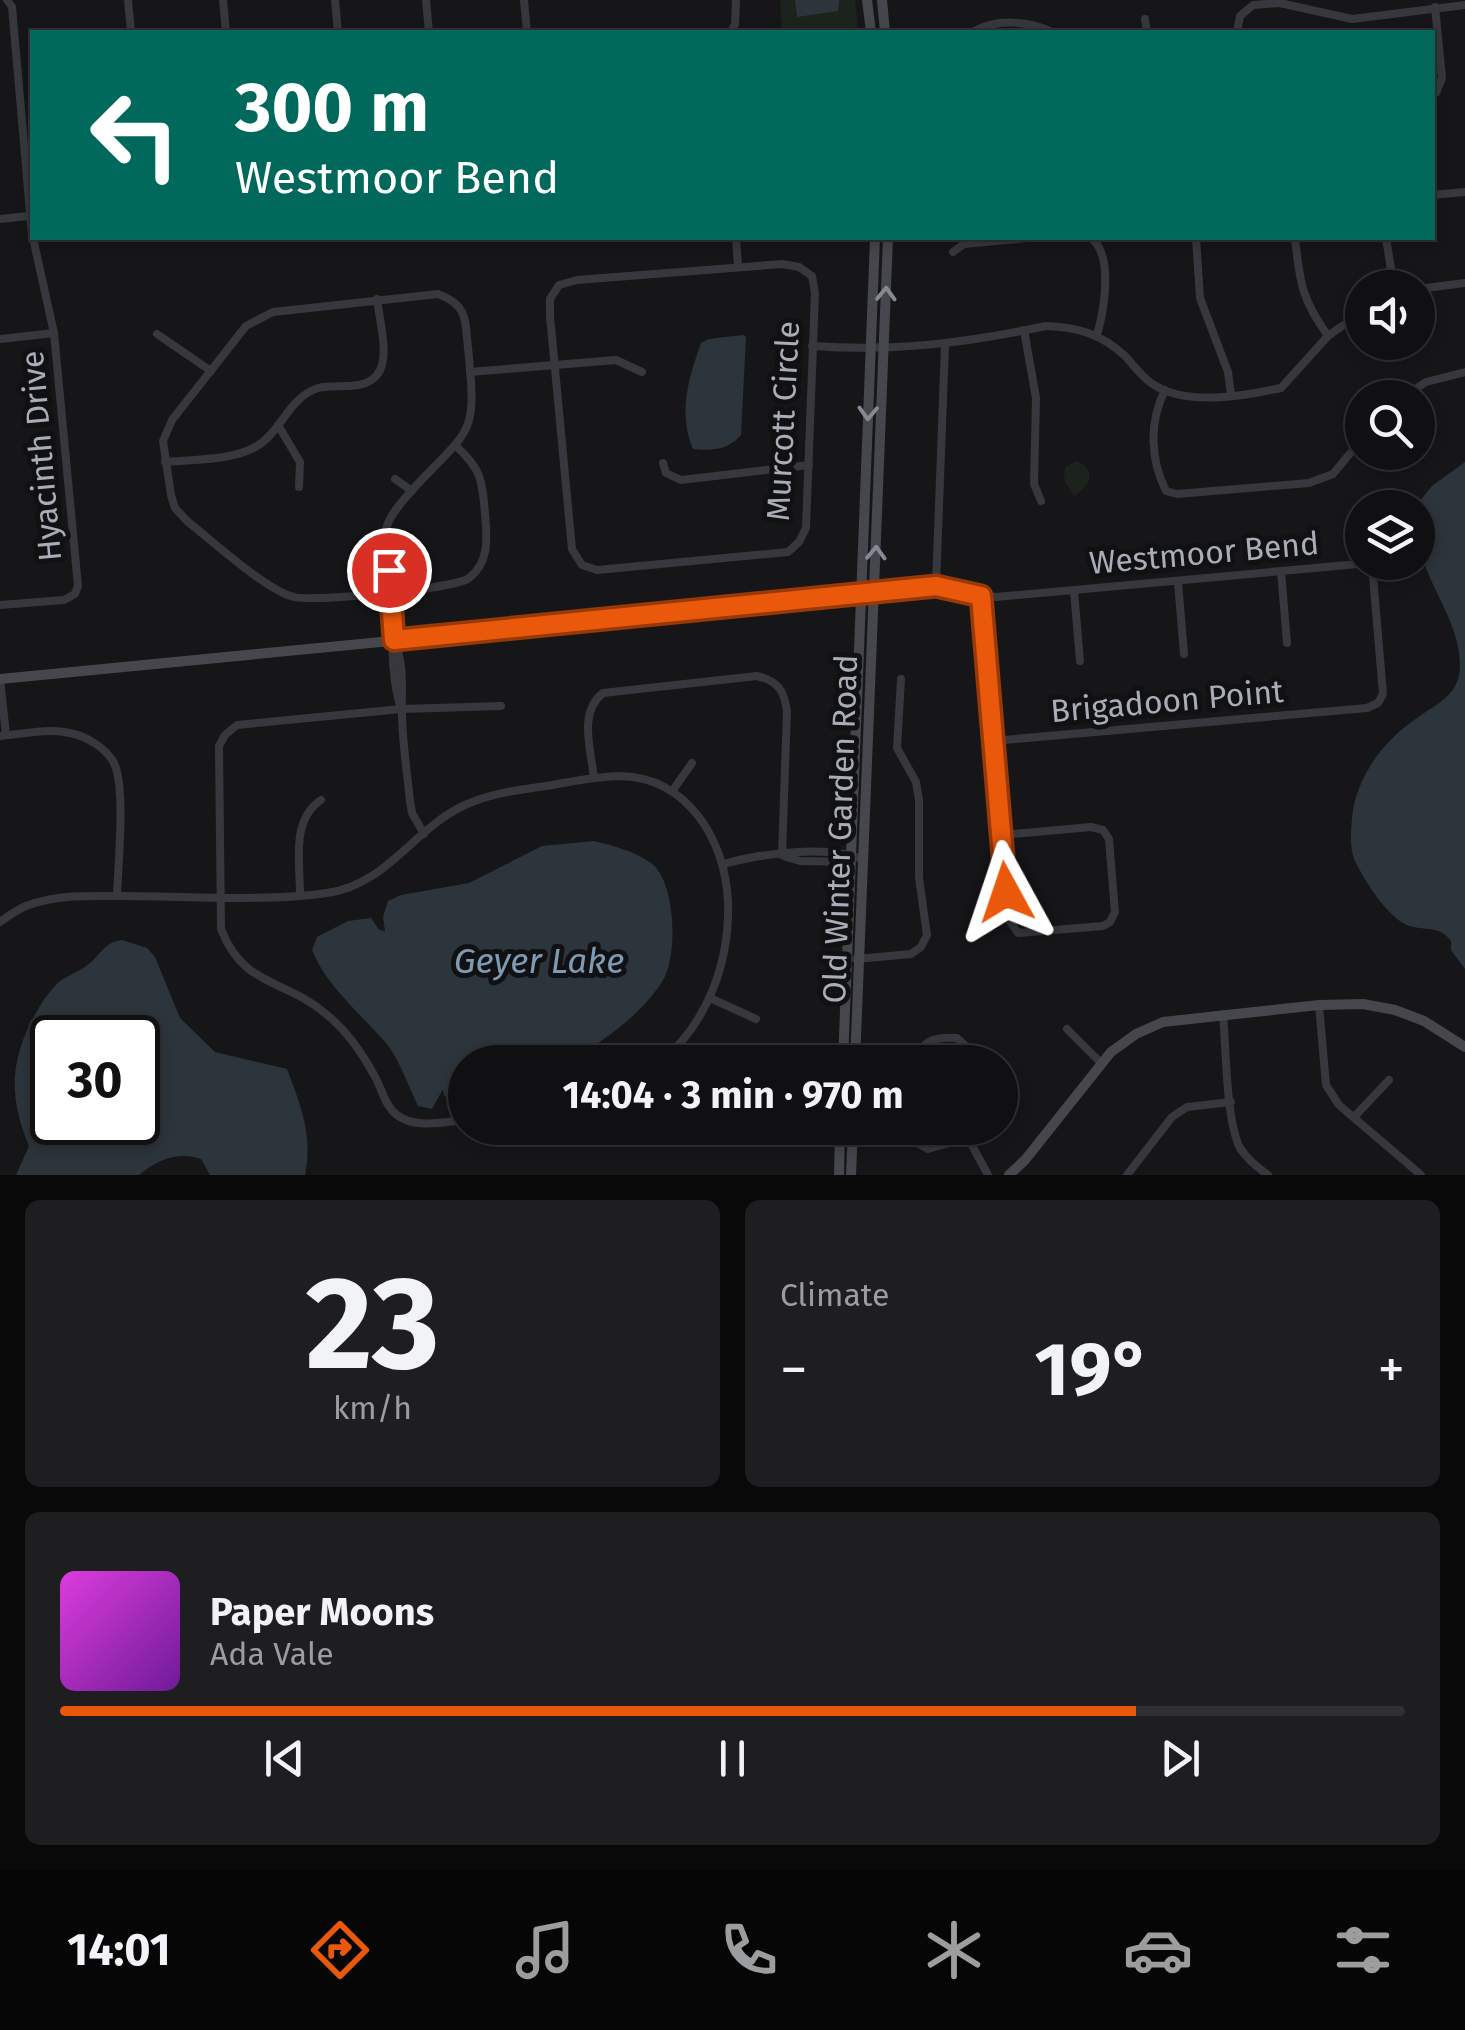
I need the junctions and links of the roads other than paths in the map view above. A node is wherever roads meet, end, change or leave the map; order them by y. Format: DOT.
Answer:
graph roads {
  1 [pos="7,0"];
  2 [pos="128,0"];
  3 [pos="223,0"];
  4 [pos="335,0"];
  5 [pos="426,0"];
  6 [pos="524,0"];
  7 [pos="736,0"];
  8 [pos="867,0"];
  9 [pos="882,0"];
  10 [pos="1465,5"];
  11 [pos="1434,8"];
  12 [pos="1146,18"];
  13 [pos="130,30"];
  14 [pos="226,30"];
  15 [pos="338,30"];
  16 [pos="430,30"];
  17 [pos="526,30"];
  18 [pos="732,30"];
  19 [pos="870,30"];
  20 [pos="885,30"];
  21 [pos="976,30"];
  22 [pos="1048,30"];
  23 [pos="1147,30"];
  24 [pos="1237,30"];
  25 [pos="1435,94"];
  26 [pos="1465,192"];
  27 [pos="1435,195"];
  28 [pos="30,216"];
  29 [pos="0,219"];
  30 [pos="34,240"];
  31 [pos="736,240"];
  32 [pos="875,240"];
  33 [pos="888,240"];
  34 [pos="1005,240"];
  35 [pos="1094,240"];
  36 [pos="1196,240"];
  37 [pos="1294,240"];
  38 [pos="1386,240"];
  39 [pos="954,252"];
  40 [pos="738,266"];
  41 [pos="1391,270"];
  42 [pos="1465,283"];
  43 [pos="1435,287"];
  44 [pos="377,300"];
  45 [pos="1345,324"];
  46 [pos="1024,330"];
  47 [pos="54,333"];
  48 [pos="156,334"];
  49 [pos="1097,335"];
  50 [pos="1328,336"];
  51 [pos="0,339"];
  52 [pos="945,345"];
  53 [pos="812,346"];
  54 [pos="870,350"];
  55 [pos="884,350"];
  56 [pos="554,365"];
  57 [pos="211,371"];
  58 [pos="470,372"];
  59 [pos="642,372"];
  60 [pos="1465,372"];
  61 [pos="1434,380"];
  62 [pos="1165,390"];
  63 [pos="1231,394"];
  64 [pos="278,425"];
  65 [pos="456,446"];
  66 [pos="1345,460"];
  67 [pos="165,462"];
  68 [pos="664,463"];
  69 [pos="809,465"];
  70 [pos="395,479"];
  71 [pos="299,487"];
  72 [pos="412,490"];
  73 [pos="1041,500"];
  74 [pos="1280,571"];
  75 [pos="1178,582"];
  76 [pos="936,586"];
  77 [pos="1074,591"];
  78 [pos="391,592"];
  79 [pos="874,594"];
  80 [pos="862,595"];
  81 [pos="981,596"];
  82 [pos="0,605"];
  83 [pos="394,640"];
  84 [pos="1287,643"];
  85 [pos="1184,654"];
  86 [pos="1080,662"];
  87 [pos="0,679"];
  88 [pos="902,679"];
  89 [pos="501,706"];
  90 [pos="401,708"];
  91 [pos="1346,710"];
  92 [pos="3,736"];
  93 [pos="992,741"];
  94 [pos="692,763"];
  95 [pos="594,778"];
  96 [pos="674,790"];
  97 [pos="321,800"];
  98 [pos="424,834"];
  99 [pos="1002,835"];
  100 [pos="782,855"];
  101 [pos="855,859"];
  102 [pos="724,864"];
  103 [pos="300,894"];
  104 [pos="117,896"];
  105 [pos="220,896"];
  106 [pos="0,922"];
  107 [pos="846,959"];
  108 [pos="859,959"];
  109 [pos="710,998"];
  110 [pos="1320,1005"];
  111 [pos="1222,1014"];
  112 [pos="756,1019"];
  113 [pos="1068,1029"];
  114 [pos="681,1045"];
  115 [pos="843,1045"];
  116 [pos="856,1045"];
  117 [pos="923,1045"];
  118 [pos="965,1045"];
  119 [pos="1465,1046"];
  120 [pos="1101,1063"];
  121 [pos="1389,1080"];
  122 [pos="1231,1102"];
  123 [pos="1354,1117"];
  124 [pos="448,1122"];
  125 [pos="840,1145"];
  126 [pos="852,1145"];
  127 [pos="972,1145"];
  128 [pos="839,1175"];
  129 [pos="851,1175"];
  130 [pos="988,1175"];
  131 [pos="1008,1175"];
  132 [pos="1127,1175"];
  133 [pos="1268,1175"];
  134 [pos="1421,1175"];
  1 -- 28 [label="street, Hyacinth Drive"];
  2 -- 13 [label="street"];
  3 -- 14 [label="street"];
  4 -- 15 [label="street"];
  5 -- 16 [label="street"];
  6 -- 17 [label="street"];
  7 -- 18 [label="street"];
  8 -- 19 [label="main road"];
  9 -- 20 [label="main road"];
  10 -- 11 [label="street"];
  11 -- 24 [label="street"];
  11 -- 25 [label="street"];
  12 -- 23 [label="street"];
  21 -- 22 [label="street"];
  26 -- 27 [label="street"];
  28 -- 29 [label="street"];
  30 -- 47 [label="street, Hyacinth Drive"];
  31 -- 40 [label="street"];
  32 -- 54 [label="main road, Old Winter Garden Road"];
  55 -- 33 [label="main road, Old Winter Garden Road, one-way"];
  34 -- 39 [label="street"];
  35 -- 49 [label="street"];
  36 -- 63 [label="street"];
  37 -- 50 [label="street"];
  38 -- 41 [label="street"];
  40 -- 53 [label="street, Murcott Circle"];
  40 -- 56 [label="street, Murcott Circle"];
  42 -- 43 [label="street"];
  44 -- 57 [label="street"];
  44 -- 58 [label="street"];
  44 -- 64 [label="street"];
  45 -- 50 [label="street"];
  46 -- 49 [label="street"];
  46 -- 52 [label="street"];
  46 -- 73 [label="street"];
  47 -- 51 [label="street"];
  47 -- 82 [label="street, Hyacinth Drive"];
  48 -- 57 [label="street"];
  49 -- 62 [label="street"];
  50 -- 63 [label="street"];
  52 -- 55 [label="street"];
  52 -- 76 [label="street"];
  53 -- 54 [label="street"];
  53 -- 69 [label="street, Murcott Circle"];
  54 -- 55 [label="street"];
  54 -- 80 [label="main road, Old Winter Garden Road, one-way"];
  79 -- 55 [label="main road, Old Winter Garden Road, one-way"];
  56 -- 58 [label="street"];
  56 -- 59 [label="street"];
  56 -- 69 [label="street, Murcott Circle"];
  57 -- 67 [label="street"];
  58 -- 65 [label="street"];
  60 -- 61 [label="street"];
  62 -- 63 [label="street"];
  62 -- 66 [label="street"];
  64 -- 67 [label="street"];
  64 -- 71 [label="street"];
  65 -- 72 [label="street"];
  65 -- 78 [label="street"];
  67 -- 78 [label="street"];
  68 -- 69 [label="street"];
  70 -- 72 [label="street"];
  72 -- 78 [label="street"];
  74 -- 75 [label="street, Westmoor Bend"];
  74 -- 84 [label="street"];
  74 -- 91 [label="street, Westmoor Bend"];
  75 -- 77 [label="street, Westmoor Bend"];
  75 -- 85 [label="street"];
  76 -- 79 [label="street, Westmoor Bend"];
  76 -- 81 [label="street, Westmoor Bend"];
  77 -- 81 [label="street, Westmoor Bend"];
  77 -- 86 [label="street"];
  78 -- 83 [label="street"];
  79 -- 80 [label="main road"];
  79 -- 101 [label="main road, Old Winter Garden Road"];
  80 -- 83 [label="main road"];
  80 -- 101 [label="main road, Old Winter Garden Road"];
  81 -- 93 [label="street"];
  83 -- 87 [label="main road"];
  83 -- 90 [label="street"];
  87 -- 92 [label="street"];
  88 -- 108 [label="street"];
  89 -- 90 [label="street"];
  90 -- 98 [label="street"];
  90 -- 105 [label="street"];
  91 -- 93 [label="street, Brigadoon Point"];
  92 -- 104 [label="street"];
  93 -- 99 [label="street"];
  94 -- 96 [label="street"];
  95 -- 96 [label="street"];
  95 -- 98 [label="street"];
  95 -- 100 [label="street"];
  96 -- 102 [label="street"];
  97 -- 103 [label="street"];
  98 -- 103 [label="street"];
  99 -- 99 [label="street"];
  100 -- 101 [label="street"];
  100 -- 102 [label="street"];
  101 -- 107 [label="main road, Old Winter Garden Road"];
  101 -- 108 [label="main road, Old Winter Garden Road"];
  102 -- 109 [label="street"];
  103 -- 105 [label="street"];
  104 -- 105 [label="street"];
  104 -- 106 [label="street"];
  105 -- 124 [label="street"];
  107 -- 108 [label="street"];
  107 -- 115 [label="main road, Old Winter Garden Road"];
  108 -- 116 [label="main road, Old Winter Garden Road"];
  109 -- 112 [label="street"];
  109 -- 114 [label="street"];
  110 -- 111 [label="main road"];
  110 -- 119 [label="main road"];
  110 -- 123 [label="street"];
  111 -- 120 [label="main road"];
  111 -- 122 [label="street"];
  113 -- 120 [label="street"];
  117 -- 118 [label="street"];
  120 -- 131 [label="main road"];
  121 -- 123 [label="street"];
  122 -- 132 [label="street"];
  122 -- 133 [label="street"];
  123 -- 134 [label="street"];
  125 -- 128 [label="main road"];
  126 -- 129 [label="main road"];
  127 -- 130 [label="street"];
}
